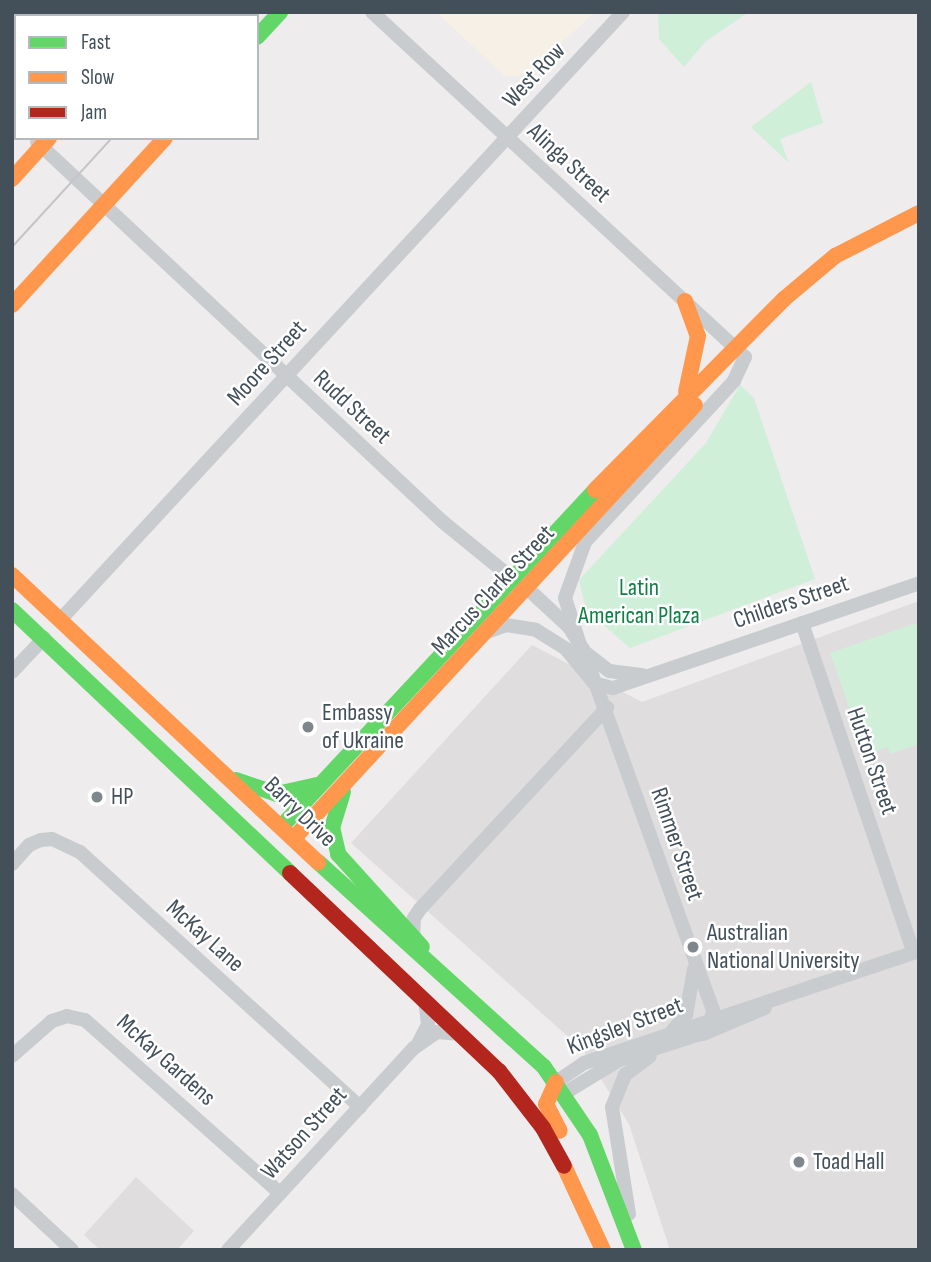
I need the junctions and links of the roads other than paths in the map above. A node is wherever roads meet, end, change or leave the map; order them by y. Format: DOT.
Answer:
graph roads {
  1 [pos="280,12"];
  2 [pos="372,12"];
  3 [pos="623,12"];
  4 [pos="259,35"];
  5 [pos="508,138"];
  6 [pos="162,140"];
  7 [pos="42,141"];
  8 [pos="12,180"];
  9 [pos="104,204"];
  10 [pos="919,213"];
  11 [pos="685,301"];
  12 [pos="12,305"];
  13 [pos="736,348"];
  14 [pos="285,376"];
  15 [pos="676,407"];
  16 [pos="12,575"];
  17 [pos="919,583"];
  18 [pos="520,584"];
  19 [pos="12,610"];
  20 [pos="61,619"];
  21 [pos="802,623"];
  22 [pos="484,634"];
  23 [pos="44,638"];
  24 [pos="581,647"];
  25 [pos="12,672"];
  26 [pos="656,673"];
  27 [pos="598,685"];
  28 [pos="607,708"];
  29 [pos="354,773"];
  30 [pos="227,774"];
  31 [pos="322,782"];
  32 [pos="282,826"];
  33 [pos="294,838"];
  34 [pos="268,852"];
  35 [pos="12,864"];
  36 [pos="413,937"];
  37 [pos="916,952"];
  38 [pos="692,957"];
  39 [pos="452,982"];
  40 [pos="419,990"];
  41 [pos="790,995"];
  42 [pos="713,1017"];
  43 [pos="694,1037"];
  44 [pos="467,1039"];
  45 [pos="662,1042"];
  46 [pos="414,1048"];
  47 [pos="12,1056"];
  48 [pos="491,1063"];
  49 [pos="553,1091"];
  50 [pos="360,1107"];
  51 [pos="535,1116"];
  52 [pos="280,1193"];
  53 [pos="12,1194"];
  54 [pos="72,1250"];
  55 [pos="228,1250"];
  56 [pos="592,1250"];
  57 [pos="605,1250"];
  58 [pos="635,1250"];
  1 -- 4 [label="main road"];
  2 -- 5 [label="street, Alinga Street"];
  3 -- 5 [label="street, West Row"];
  5 -- 11 [label="street, Alinga Street"];
  5 -- 14 [label="street, Moore Street"];
  6 -- 9 [label="main road"];
  7 -- 8 [label="main road"];
  7 -- 9 [label="street, Rudd Street"];
  9 -- 12 [label="main road"];
  9 -- 14 [label="street, Rudd Street"];
  10 -- 13 [label="main road, Marcus Clarke Street"];
  11 -- 13 [label="street, Alinga Street"];
  11 -- 15 [label="main road"];
  13 -- 15 [label="main road, Marcus Clarke Street"];
  13 -- 18 [label="main road, Marcus Clarke Street"];
  13 -- 24 [label="street, Marcus Clarke Street"];
  14 -- 18 [label="street, Rudd Street"];
  14 -- 20 [label="street, Moore Street"];
  15 -- 18 [label="main road, Marcus Clarke Street"];
  16 -- 20 [label="main road, Barry Drive"];
  17 -- 21 [label="street, Childers Street"];
  18 -- 22 [label="main road, Marcus Clarke Street"];
  18 -- 24 [label="street, Rimmer Street"];
  18 -- 31 [label="main road, Marcus Clarke Street"];
  19 -- 23 [label="main road, Barry Drive"];
  20 -- 30 [label="main road, Barry Drive"];
  21 -- 26 [label="street, Childers Street"];
  21 -- 37 [label="street, Hutton Street"];
  22 -- 27 [label="street, Rimmer Street"];
  22 -- 29 [label="main road, Marcus Clarke Street"];
  23 -- 25 [label="street"];
  23 -- 34 [label="main road, Barry Drive"];
  24 -- 26 [label="street, Rimmer Street"];
  24 -- 27 [label="street, Rimmer Street"];
  26 -- 27 [label="street, Childers Street"];
  27 -- 28 [label="street, Rimmer Street"];
  28 -- 36 [label="street"];
  28 -- 38 [label="street, Rimmer Street"];
  29 -- 33 [label="main road, Marcus Clarke Street"];
  29 -- 36 [label="main road"];
  30 -- 31 [label="main road"];
  30 -- 32 [label="main road, Barry Drive"];
  31 -- 32 [label="main road, Marcus Clarke Street"];
  32 -- 33 [label="main road, Barry Drive"];
  32 -- 34 [label="main road, Marcus Clarke Street"];
  33 -- 34 [label="main road, Marcus Clarke Street"];
  33 -- 39 [label="main road, Barry Drive"];
  34 -- 40 [label="main road, Barry Drive"];
  35 -- 50 [label="street, McKay Lane"];
  36 -- 39 [label="main road"];
  37 -- 41 [label="street, Kingsley Street"];
  38 -- 42 [label="street, Rimmer Street"];
  38 -- 45 [label="street"];
  39 -- 49 [label="main road, Barry Drive"];
  40 -- 44 [label="main road, Barry Drive"];
  40 -- 46 [label="street, Watson Street"];
  41 -- 42 [label="street, Kingsley Street"];
  41 -- 43 [label="street, Kingsley Street"];
  42 -- 43 [label="street, Kingsley Street"];
  42 -- 45 [label="street, Kingsley Street"];
  43 -- 45 [label="street, Kingsley Street"];
  44 -- 46 [label="street, Watson Street"];
  44 -- 48 [label="main road, Barry Drive"];
  45 -- 49 [label="street, Kingsley Street"];
  45 -- 58 [label="street"];
  46 -- 50 [label="street, Watson Street"];
  47 -- 52 [label="street, McKay Gardens"];
  48 -- 49 [label="main road, Barry Drive"];
  48 -- 51 [label="main road, Barry Drive"];
  49 -- 51 [label="main road"];
  49 -- 57 [label="main road, Barry Drive"];
  49 -- 58 [label="main road, Barry Drive"];
  50 -- 52 [label="street, Watson Street"];
  51 -- 56 [label="main road"];
  51 -- 57 [label="main road, Barry Drive"];
  52 -- 55 [label="street, Watson Street"];
  53 -- 54 [label="street"];
}
